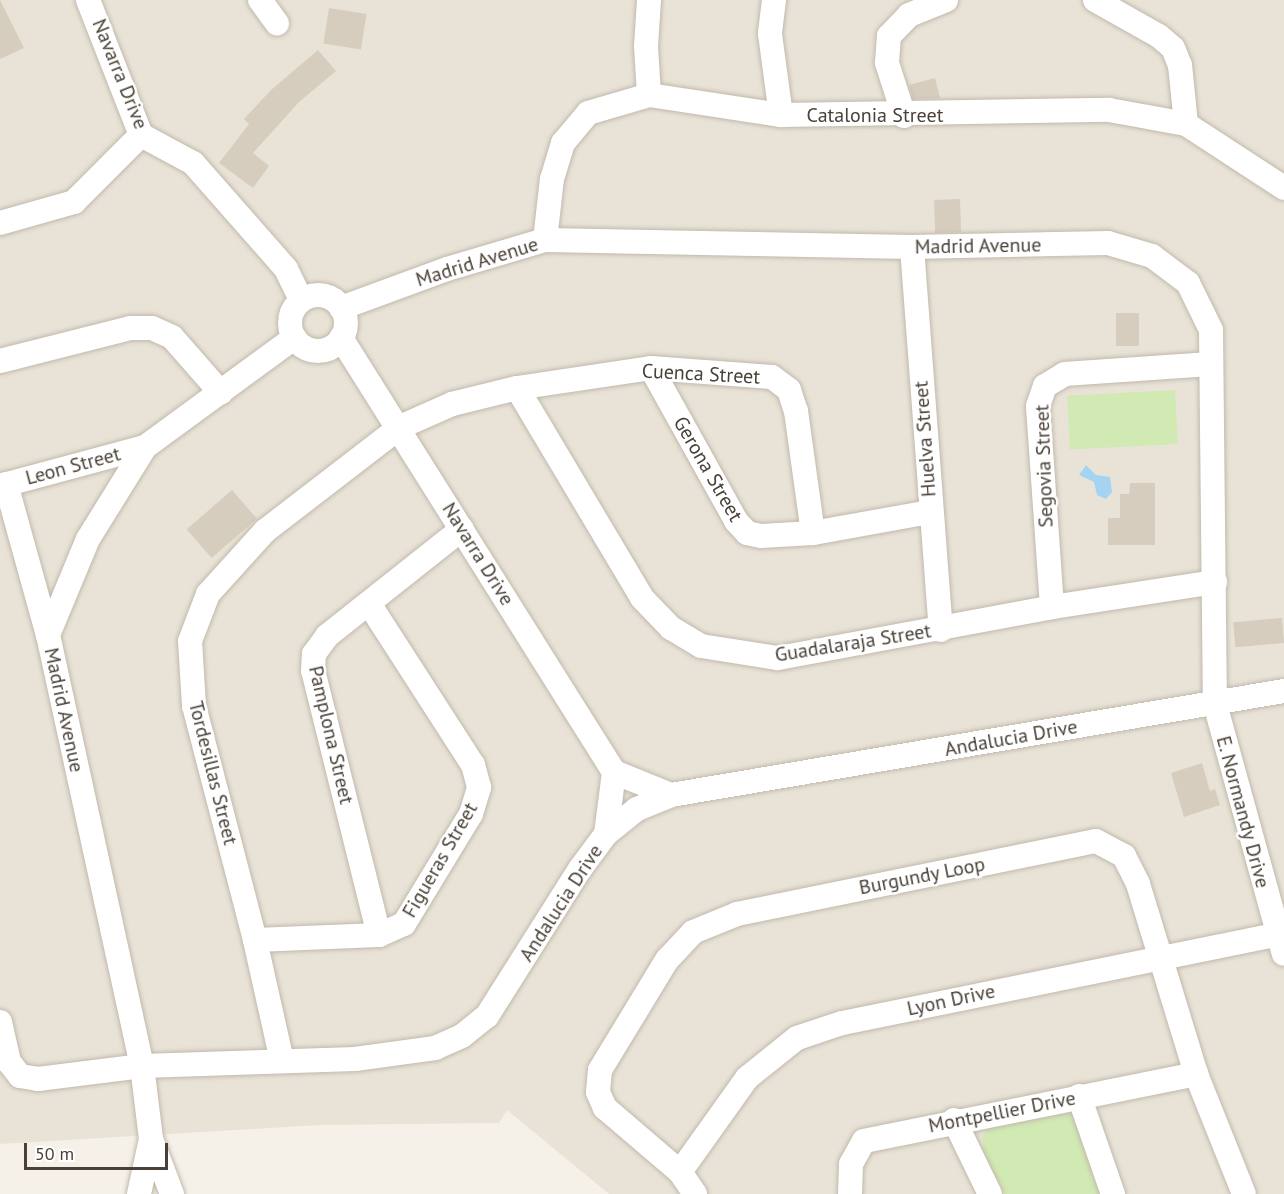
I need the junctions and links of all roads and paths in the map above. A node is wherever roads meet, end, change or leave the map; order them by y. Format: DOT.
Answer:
graph roads {
  1 [pos="88,0"];
  2 [pos="260,0"];
  3 [pos="649,0"];
  4 [pos="774,0"];
  5 [pos="946,0"];
  6 [pos="1095,0"];
  7 [pos="277,23"];
  8 [pos="649,95"];
  9 [pos="781,115"];
  10 [pos="904,116"];
  11 [pos="1186,123"];
  12 [pos="141,135"];
  13 [pos="1284,189"];
  14 [pos="0,223"];
  15 [pos="545,240"];
  16 [pos="912,247"];
  17 [pos="301,300"];
  18 [pos="342,308"];
  19 [pos="294,338"];
  20 [pos="341,338"];
  21 [pos="0,361"];
  22 [pos="1210,364"];
  23 [pos="651,368"];
  24 [pos="516,388"];
  25 [pos="221,393"];
  26 [pos="400,427"];
  27 [pos="145,447"];
  28 [pos="3,485"];
  29 [pos="930,512"];
  30 [pos="462,529"];
  31 [pos="813,533"];
  32 [pos="1215,582"];
  33 [pos="370,605"];
  34 [pos="1052,607"];
  35 [pos="941,630"];
  36 [pos="48,634"];
  37 [pos="1284,691"];
  38 [pos="1215,704"];
  39 [pos="614,772"];
  40 [pos="671,795"];
  41 [pos="606,834"];
  42 [pos="379,935"];
  43 [pos="255,940"];
  44 [pos="1281,941"];
  45 [pos="1161,957"];
  46 [pos="0,1022"];
  47 [pos="282,1061"];
  48 [pos="142,1066"];
  49 [pos="1197,1074"];
  50 [pos="1079,1096"];
  51 [pos="954,1120"];
  52 [pos="151,1139"];
  53 [pos="680,1172"];
  54 [pos="139,1194"];
  55 [pos="172,1194"];
  56 [pos="695,1194"];
  57 [pos="850,1194"];
  58 [pos="990,1194"];
  59 [pos="1113,1194"];
  60 [pos="1244,1194"];
  1 -- 12 [label="street, Navarra Drive"];
  2 -- 7 [label="street"];
  3 -- 8 [label="street"];
  4 -- 9 [label="street"];
  5 -- 10 [label="street"];
  6 -- 11 [label="street"];
  8 -- 9 [label="street, Catalonia Street"];
  8 -- 15 [label="street, Catalonia Street"];
  9 -- 10 [label="street, Catalonia Street"];
  10 -- 11 [label="street, Catalonia Street"];
  11 -- 13 [label="street, Catalonia Street"];
  12 -- 14 [label="street"];
  12 -- 17 [label="street, Navarra Drive"];
  15 -- 16 [label="street, Madrid Avenue"];
  15 -- 18 [label="street, Madrid Avenue"];
  16 -- 22 [label="street, Madrid Avenue"];
  16 -- 29 [label="street, Huelva Street"];
  17 -- 18 [label="street"];
  17 -- 19 [label="street"];
  18 -- 20 [label="street"];
  19 -- 20 [label="street"];
  19 -- 25 [label="street, Madrid Avenue"];
  20 -- 26 [label="street, Navarra Drive"];
  21 -- 25 [label="street"];
  22 -- 32 [label="street, Madrid Avenue"];
  22 -- 34 [label="street, Segovia Street"];
  23 -- 24 [label="street, Cuenca Street"];
  23 -- 31 [label="street, Gerona Street"];
  23 -- 31 [label="street, Cuenca Street"];
  24 -- 26 [label="street, Cuenca Street"];
  24 -- 35 [label="street, Guadalaraja Street"];
  25 -- 27 [label="street, Madrid Avenue"];
  26 -- 30 [label="street, Navarra Drive"];
  26 -- 43 [label="street, Tordesillas Street"];
  27 -- 28 [label="street, Leon Street"];
  27 -- 36 [label="street, Madrid Avenue"];
  28 -- 36 [label="street"];
  29 -- 31 [label="street, Gerona Street"];
  29 -- 35 [label="street, Huelva Street"];
  30 -- 33 [label="street, Pamplona Street"];
  30 -- 39 [label="street, Navarra Drive"];
  32 -- 34 [label="street, Guadalaraja Street"];
  32 -- 38 [label="street, Madrid Avenue"];
  33 -- 42 [label="street, Pamplona Street"];
  33 -- 42 [label="street, Figueras Street"];
  34 -- 35 [label="street, Guadalaraja Street"];
  36 -- 48 [label="street, Madrid Avenue"];
  37 -- 38 [label="street, Andalucia Drive"];
  38 -- 40 [label="street, Andalucia Drive"];
  38 -- 44 [label="street, E. Normandy Drive"];
  39 -- 40 [label="street"];
  39 -- 41 [label="street"];
  40 -- 41 [label="street, Andalucia Drive"];
  41 -- 47 [label="street, Andalucia Drive"];
  42 -- 43 [label="street, Figueras Street"];
  43 -- 47 [label="street, Tordesillas Street"];
  44 -- 45 [label="street, Lyon Drive"];
  45 -- 49 [label="street, Burgundy Loop"];
  45 -- 53 [label="street, Lyon Drive"];
  45 -- 53 [label="street, Burgundy Loop"];
  46 -- 48 [label="street, Andalucia Drive"];
  47 -- 48 [label="street, Andalucia Drive"];
  48 -- 52 [label="street, Madrid Avenue"];
  49 -- 50 [label="street, Montpellier Drive"];
  49 -- 60 [label="street, Burgundy Loop"];
  50 -- 51 [label="street, Montpellier Drive"];
  50 -- 59 [label="street"];
  51 -- 57 [label="street, Montpellier Drive"];
  51 -- 58 [label="street"];
  52 -- 54 [label="street"];
  52 -- 55 [label="street"];
  53 -- 56 [label="street, Burgundy Loop"];
}
